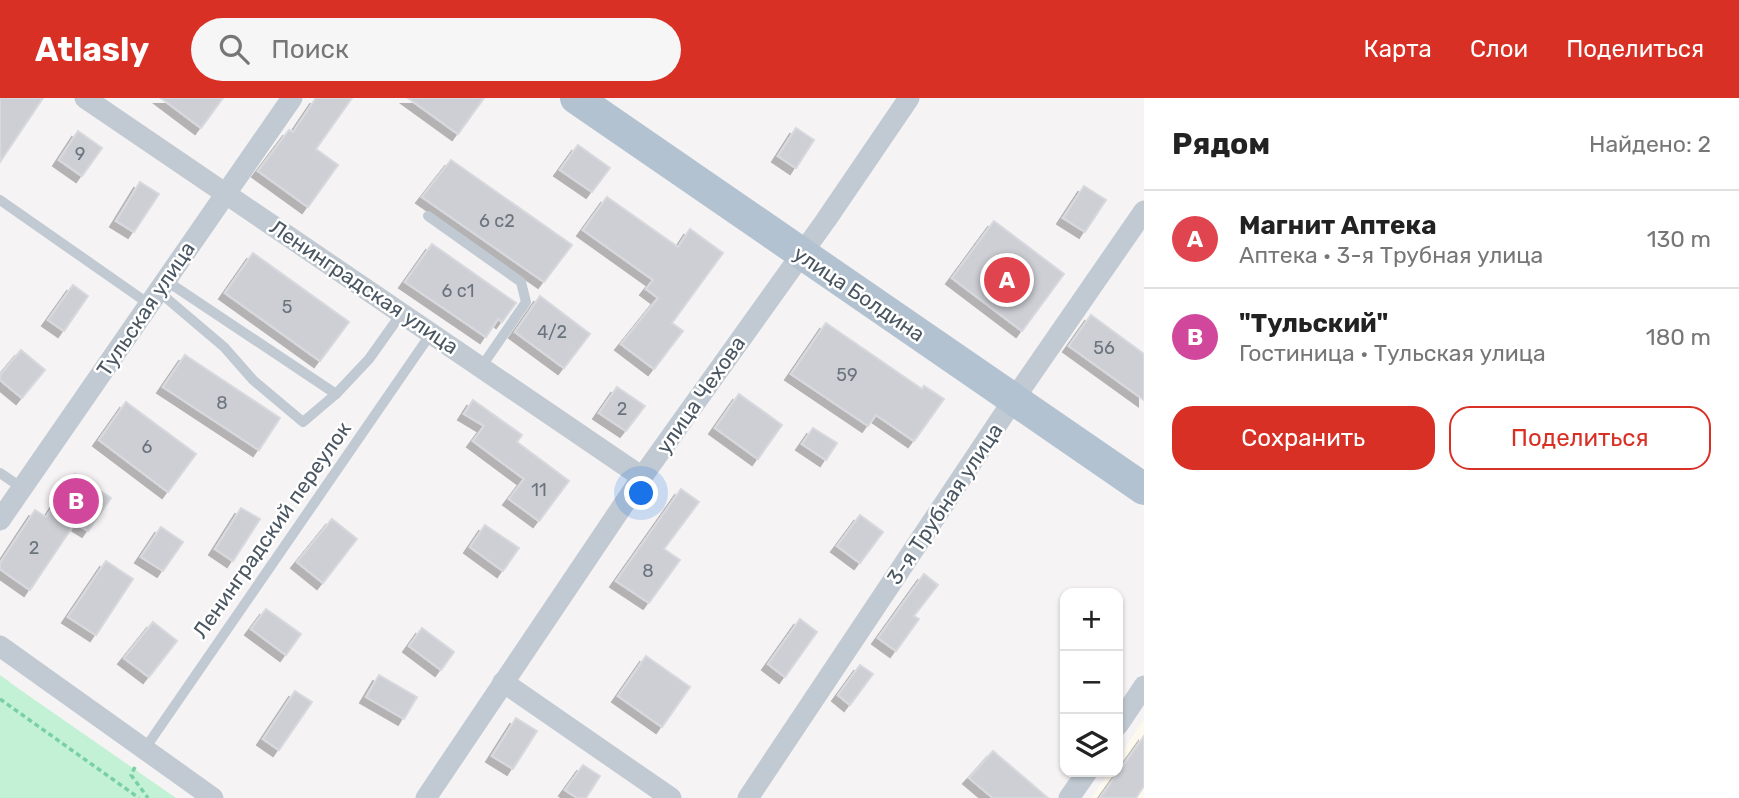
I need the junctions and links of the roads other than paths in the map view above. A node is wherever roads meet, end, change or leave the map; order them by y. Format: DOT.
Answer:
graph roads {
  1 [pos="85,98"];
  2 [pos="292,98"];
  3 [pos="576,98"];
  4 [pos="909,98"];
  5 [pos="225,193"];
  6 [pos="0,200"];
  7 [pos="1144,211"];
  8 [pos="428,216"];
  9 [pos="801,254"];
  10 [pos="157,291"];
  11 [pos="401,314"];
  12 [pos="432,332"];
  13 [pos="482,366"];
  14 [pos="336,394"];
  15 [pos="1014,399"];
  16 [pos="0,472"];
  17 [pos="642,477"];
  18 [pos="22,488"];
  19 [pos="1144,489"];
  20 [pos="0,520"];
  21 [pos="0,646"];
  22 [pos="502,682"];
  23 [pos="1144,686"];
  24 [pos="1123,718"];
  25 [pos="144,750"];
  26 [pos="1084,777"];
  27 [pos="213,798"];
  28 [pos="426,798"];
  29 [pos="671,798"];
  30 [pos="748,798"];
  31 [pos="1069,798"];
  1 -- 5 [label="street, Ленинградская улица"];
  2 -- 5 [label="street, Тульская улица"];
  3 -- 9 [label="main road, улица Болдина"];
  4 -- 9 [label="street, улица Чехова"];
  5 -- 10 [label="street, Тульская улица"];
  5 -- 11 [label="street, Ленинградская улица"];
  6 -- 10 [label="lane"];
  7 -- 15 [label="street, 3-я Трубная улица"];
  8 -- 13 [label="lane"];
  9 -- 15 [label="main road, улица Болдина"];
  9 -- 17 [label="street, улица Чехова"];
  10 -- 14 [label="lane"];
  10 -- 14 [label="lane"];
  10 -- 18 [label="street, Тульская улица"];
  11 -- 12 [label="street, Ленинградская улица"];
  11 -- 14 [label="lane"];
  12 -- 13 [label="street, Ленинградская улица"];
  12 -- 25 [label="lane, Ленинградский переулок"];
  13 -- 17 [label="street, Ленинградская улица"];
  15 -- 19 [label="main road, улица Болдина"];
  15 -- 30 [label="street, 3-я Трубная улица"];
  16 -- 18 [label="lane"];
  17 -- 22 [label="street, улица Чехова"];
  18 -- 20 [label="street, Тульская улица"];
  21 -- 25 [label="street"];
  22 -- 28 [label="street, улица Чехова"];
  22 -- 29 [label="street"];
  23 -- 24 [label="street"];
  25 -- 27 [label="street"];
  26 -- 31 [label="street"];
}
